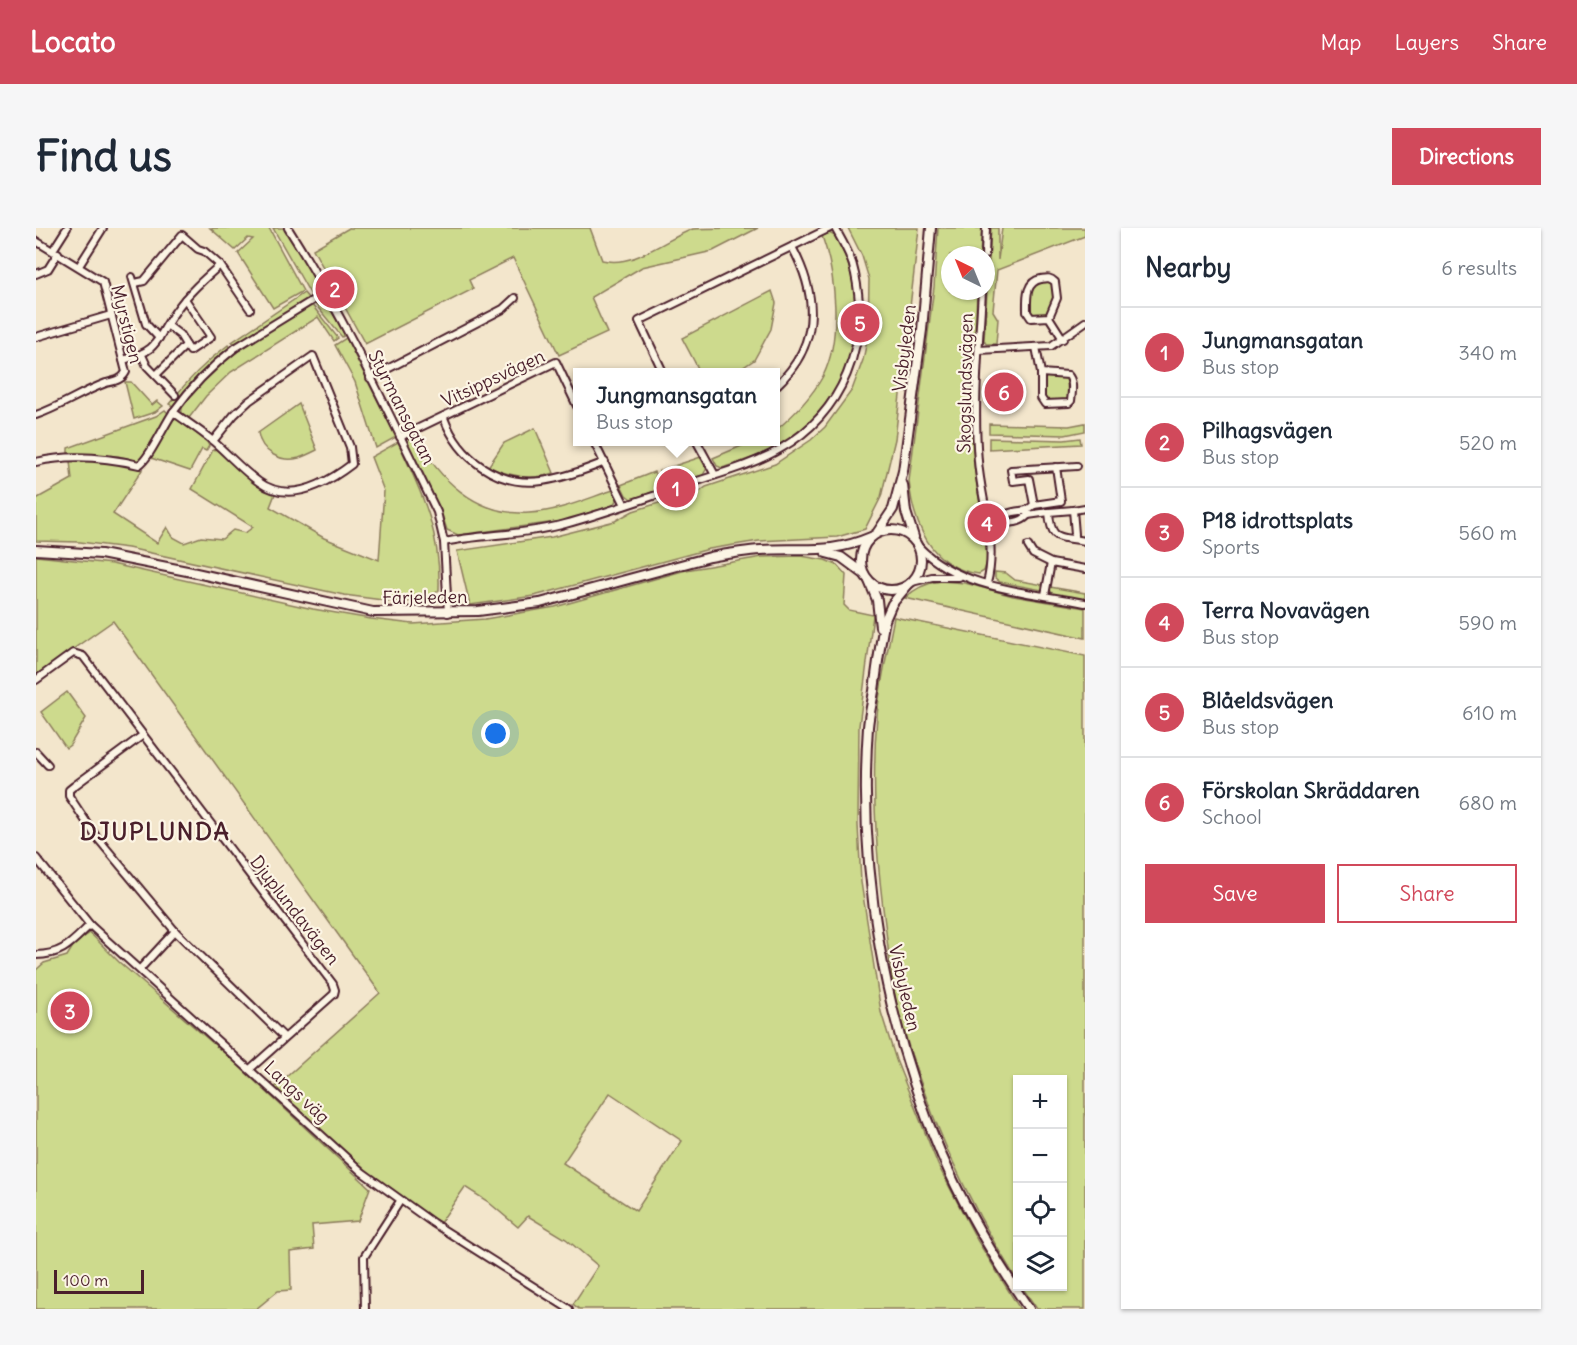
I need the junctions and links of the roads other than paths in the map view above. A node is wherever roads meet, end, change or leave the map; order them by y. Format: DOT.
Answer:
graph roads {
  1 [pos="67,228"];
  2 [pos="103,228"];
  3 [pos="288,228"];
  4 [pos="830,228"];
  5 [pos="835,228"];
  6 [pos="931,228"];
  7 [pos="986,228"];
  8 [pos="36,241"];
  9 [pos="985,246"];
  10 [pos="792,247"];
  11 [pos="55,252"];
  12 [pos="220,265"];
  13 [pos="79,266"];
  14 [pos="36,274"];
  15 [pos="326,292"];
  16 [pos="515,298"];
  17 [pos="184,299"];
  18 [pos="982,300"];
  19 [pos="250,309"];
  20 [pos="111,315"];
  21 [pos="1049,317"];
  22 [pos="1085,322"];
  23 [pos="167,325"];
  24 [pos="36,337"];
  25 [pos="159,338"];
  26 [pos="1063,339"];
  27 [pos="186,345"];
  28 [pos="1036,347"];
  29 [pos="979,351"];
  30 [pos="142,355"];
  31 [pos="123,360"];
  32 [pos="661,368"];
  33 [pos="1041,373"];
  34 [pos="156,375"];
  35 [pos="370,378"];
  36 [pos="780,381"];
  37 [pos="175,395"];
  38 [pos="573,398"];
  39 [pos="173,412"];
  40 [pos="36,415"];
  41 [pos="444,418"];
  42 [pos="400,437"];
  43 [pos="213,441"];
  44 [pos="597,446"];
  45 [pos="700,446"];
  46 [pos="36,462"];
  47 [pos="605,462"];
  48 [pos="1077,466"];
  49 [pos="1056,467"];
  50 [pos="1028,469"];
  51 [pos="903,471"];
  52 [pos="715,475"];
  53 [pos="1029,479"];
  54 [pos="625,504"];
  55 [pos="1034,505"];
  56 [pos="1085,508"];
  57 [pos="1073,510"];
  58 [pos="1049,512"];
  59 [pos="1028,513"];
  60 [pos="987,523"];
  61 [pos="874,535"];
  62 [pos="1073,539"];
  63 [pos="1085,541"];
  64 [pos="444,542"];
  65 [pos="917,544"];
  66 [pos="1028,546"];
  67 [pos="36,550"];
  68 [pos="812,550"];
  69 [pos="1051,562"];
  70 [pos="1085,569"];
  71 [pos="867,577"];
  72 [pos="966,578"];
  73 [pos="987,583"];
  74 [pos="909,584"];
  75 [pos="1045,595"];
  76 [pos="1085,603"];
  77 [pos="448,613"];
  78 [pos="880,644"];
  79 [pos="36,680"];
  80 [pos="143,735"];
  81 [pos="36,752"];
  82 [pos="48,765"];
  83 [pos="36,858"];
  84 [pos="90,925"];
  85 [pos="175,931"];
  86 [pos="36,955"];
  87 [pos="140,969"];
  88 [pos="284,1037"];
  89 [pos="250,1069"];
  90 [pos="400,1201"];
  91 [pos="365,1309"];
  92 [pos="569,1309"];
  93 [pos="1029,1309"];
  1 -- 11 [label="street"];
  2 -- 13 [label="street"];
  3 -- 15 [label="street, Styrmansgatan"];
  4 -- 10 [label="street"];
  5 -- 52 [label="street"];
  6 -- 51 [label="main road, Visbyleden"];
  7 -- 9 [label="street"];
  8 -- 11 [label="street, Myrstigen"];
  10 -- 32 [label="street"];
  10 -- 36 [label="street"];
  11 -- 13 [label="street, Myrstigen"];
  11 -- 14 [label="street"];
  12 -- 17 [label="street, Myrstigen"];
  12 -- 19 [label="street, Myrstigen"];
  12 -- 25 [label="street, Myrstigen"];
  13 -- 20 [label="street, Myrstigen"];
  15 -- 35 [label="street, Styrmansgatan"];
  15 -- 39 [label="street"];
  16 -- 35 [label="street"];
  17 -- 23 [label="street, Myrstigen"];
  17 -- 27 [label="street"];
  18 -- 29 [label="street, Skogslundsvägen"];
  20 -- 24 [label="street"];
  20 -- 31 [label="street, Myrstigen"];
  21 -- 21 [label="street"];
  21 -- 26 [label="street"];
  22 -- 26 [label="street"];
  23 -- 25 [label="street, Myrstigen"];
  23 -- 27 [label="street"];
  25 -- 30 [label="street"];
  26 -- 28 [label="street"];
  27 -- 34 [label="street"];
  28 -- 29 [label="street"];
  28 -- 33 [label="street"];
  29 -- 60 [label="street, Skogslundsvägen"];
  30 -- 31 [label="street"];
  30 -- 34 [label="street"];
  31 -- 40 [label="street, Myrstigen"];
  33 -- 33 [label="street"];
  34 -- 37 [label="street"];
  35 -- 42 [label="street, Styrmansgatan"];
  38 -- 41 [label="street, Vitsippsvägen"];
  39 -- 43 [label="street"];
  39 -- 46 [label="street"];
  41 -- 42 [label="street, Vitsippsvägen"];
  41 -- 47 [label="street"];
  42 -- 64 [label="street, Styrmansgatan"];
  43 -- 43 [label="street"];
  44 -- 47 [label="street"];
  45 -- 52 [label="street"];
  47 -- 54 [label="street"];
  48 -- 49 [label="street"];
  49 -- 50 [label="street"];
  49 -- 55 [label="street"];
  50 -- 53 [label="street"];
  50 -- 53 [label="street"];
  51 -- 61 [label="main road, Visbyleden"];
  51 -- 65 [label="main road, Visbyleden"];
  52 -- 54 [label="street"];
  53 -- 55 [label="street"];
  54 -- 64 [label="street"];
  55 -- 59 [label="street"];
  56 -- 57 [label="street"];
  57 -- 58 [label="street"];
  57 -- 62 [label="street"];
  58 -- 59 [label="street"];
  58 -- 62 [label="street"];
  59 -- 60 [label="street"];
  60 -- 73 [label="street, Skogslundsvägen"];
  61 -- 65 [label="main road"];
  61 -- 68 [label="main road, Färjeleden"];
  61 -- 71 [label="main road"];
  62 -- 63 [label="street"];
  64 -- 77 [label="street, Styrmansgatan"];
  65 -- 72 [label="street"];
  65 -- 74 [label="main road"];
  66 -- 69 [label="street"];
  67 -- 77 [label="main road, Färjeleden"];
  68 -- 71 [label="main road, Färjeleden"];
  68 -- 77 [label="main road, Färjeleden"];
  69 -- 70 [label="street"];
  69 -- 75 [label="street"];
  71 -- 74 [label="main road"];
  71 -- 78 [label="main road, Visbyleden"];
  72 -- 73 [label="street"];
  72 -- 74 [label="street"];
  73 -- 75 [label="street"];
  74 -- 78 [label="main road, Visbyleden"];
  75 -- 76 [label="street"];
  78 -- 93 [label="main road, Visbyleden"];
  79 -- 80 [label="street, Djuplundavägen"];
  80 -- 85 [label="street"];
  80 -- 88 [label="street, Djuplundavägen"];
  81 -- 82 [label="street"];
  83 -- 84 [label="street, Langs väg"];
  84 -- 86 [label="street"];
  84 -- 87 [label="street, Langs väg"];
  85 -- 87 [label="street"];
  85 -- 88 [label="street"];
  87 -- 89 [label="street, Langs väg"];
  88 -- 89 [label="street, Djuplundavägen"];
  89 -- 90 [label="street, Langs väg"];
  90 -- 91 [label="street"];
  90 -- 92 [label="street, Langs väg"];
}
